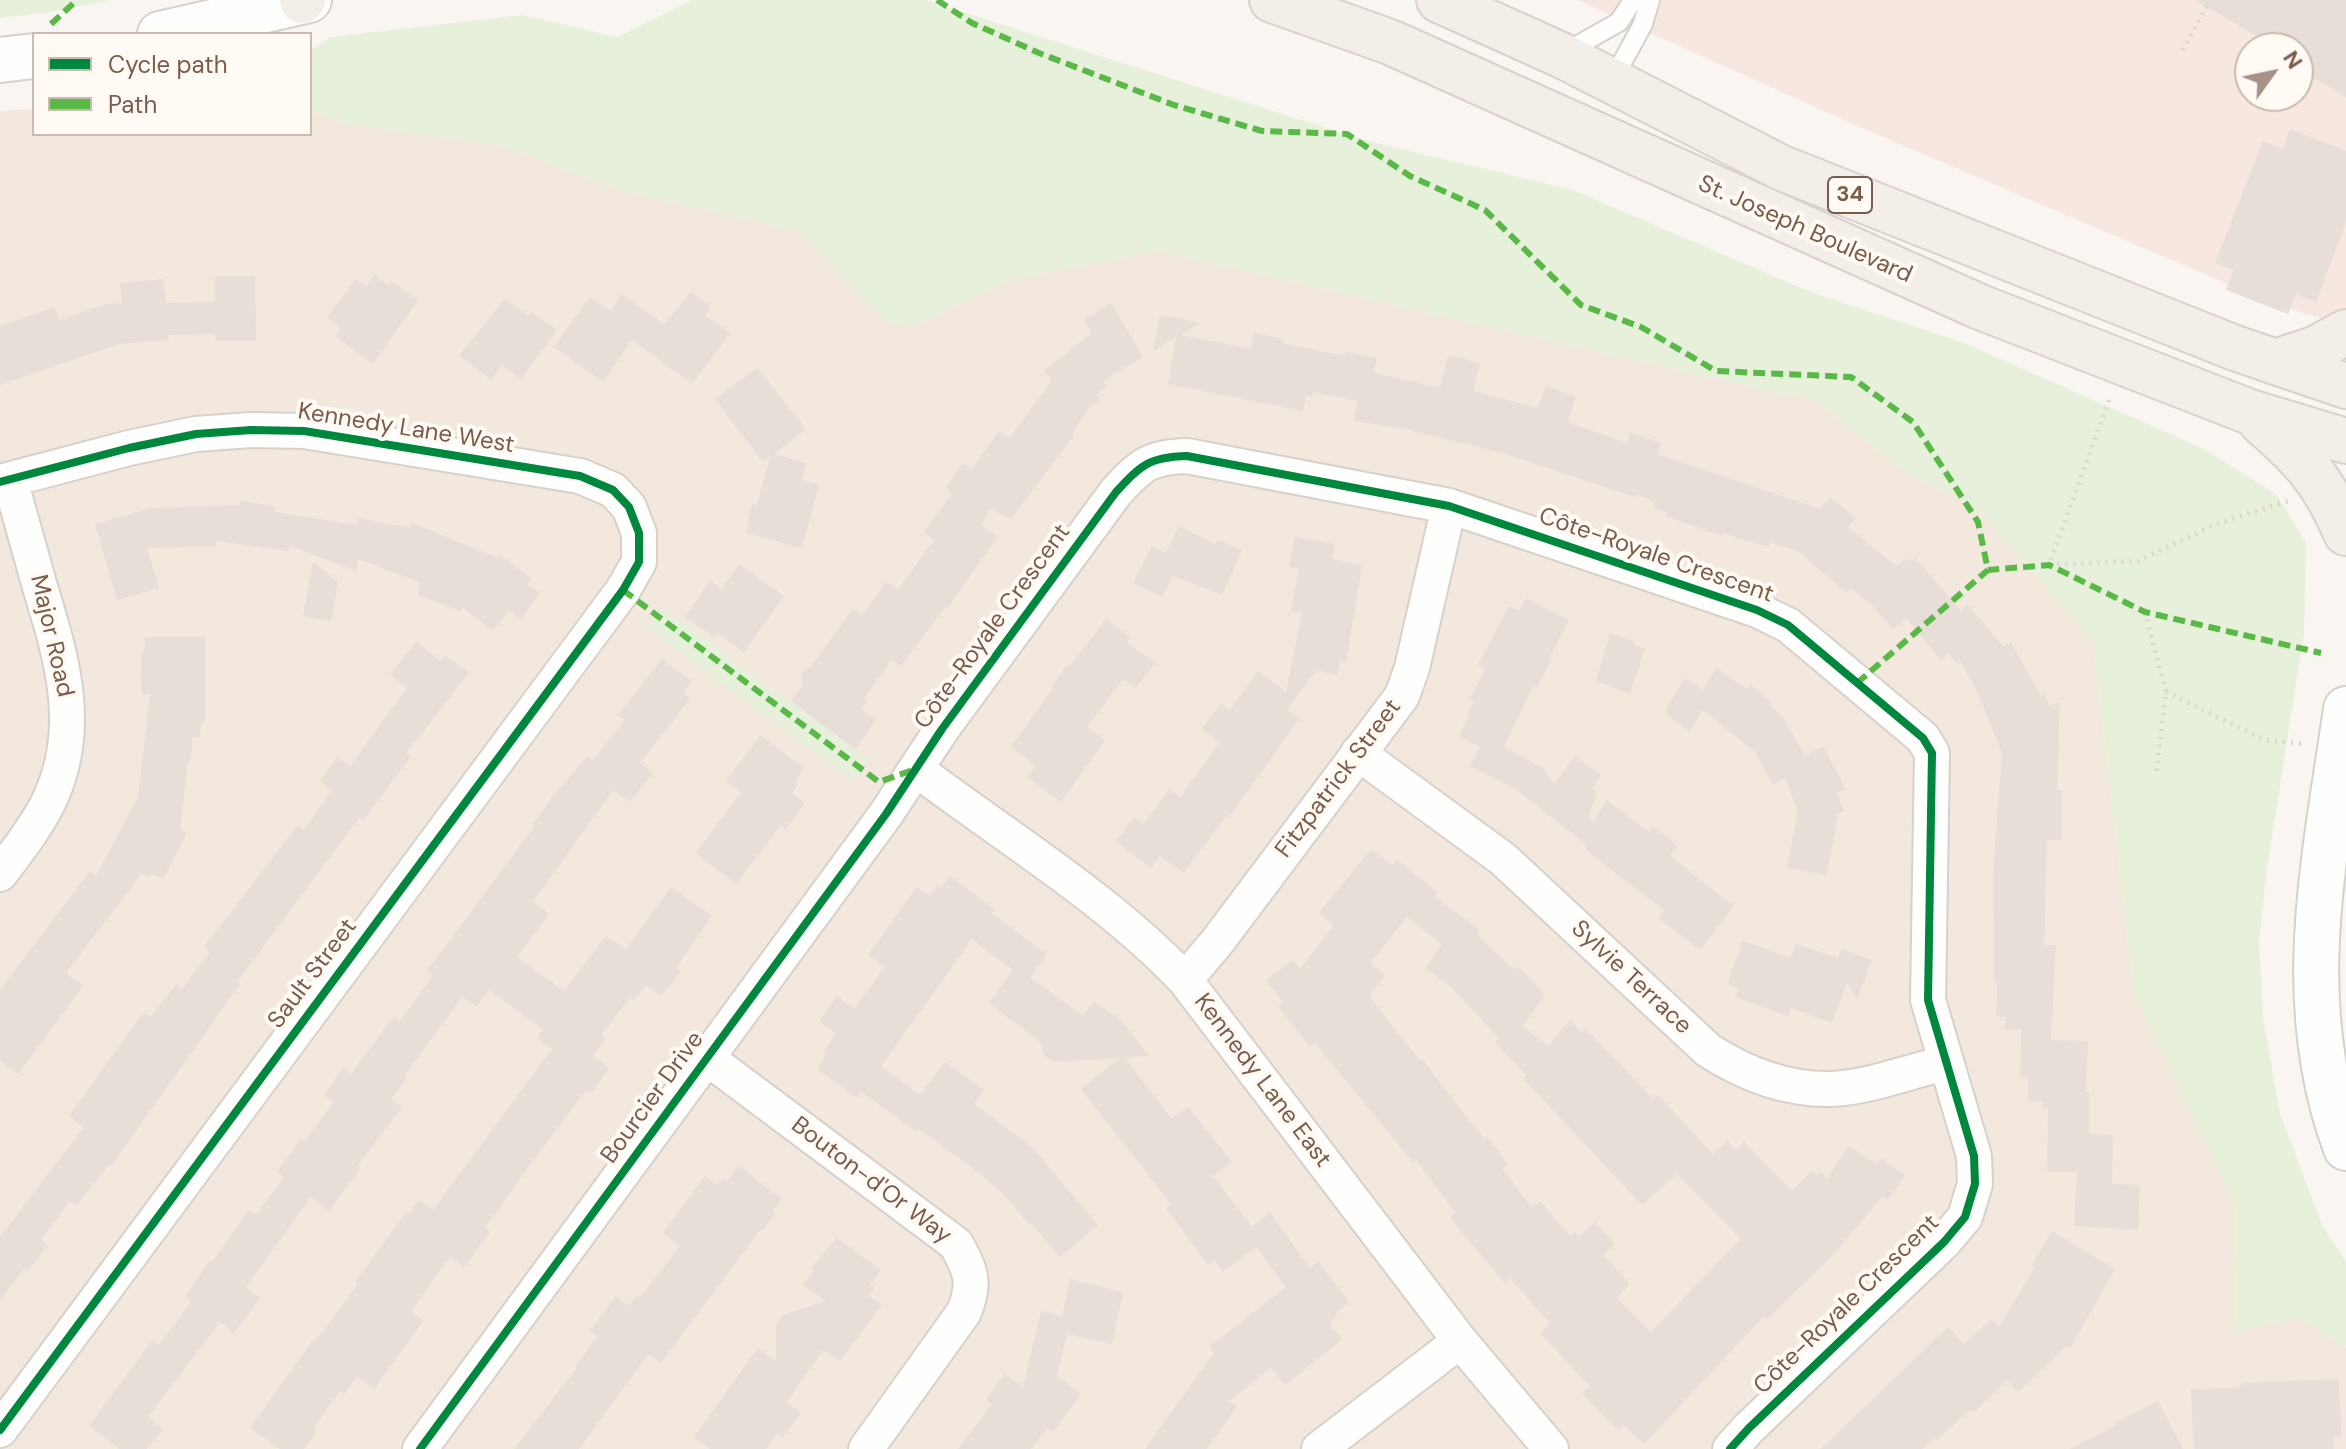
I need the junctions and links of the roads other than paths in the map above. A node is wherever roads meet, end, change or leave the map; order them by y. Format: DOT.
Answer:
graph roads {
  1 [pos="305,0"];
  2 [pos="1272,0"];
  3 [pos="1439,0"];
  4 [pos="1633,0"];
  5 [pos="1650,0"];
  6 [pos="169,32"];
  7 [pos="1561,55"];
  8 [pos="32,56"];
  9 [pos="0,60"];
  10 [pos="1612,81"];
  11 [pos="1588,131"];
  12 [pos="2346,332"];
  13 [pos="2275,362"];
  14 [pos="2346,386"];
  15 [pos="2250,412"];
  16 [pos="2346,441"];
  17 [pos="5,481"];
  18 [pos="1449,506"];
  19 [pos="639,533"];
  20 [pos="2346,533"];
  21 [pos="2346,709"];
  22 [pos="1358,753"];
  23 [pos="916,769"];
  24 [pos="0,874"];
  25 [pos="1185,980"];
  26 [pos="707,1058"];
  27 [pos="1946,1063"];
  28 [pos="2346,1148"];
  29 [pos="1460,1341"];
  30 [pos="0,1430"];
  31 [pos="420,1449"];
  32 [pos="866,1449"];
  33 [pos="1319,1449"];
  34 [pos="1551,1449"];
  35 [pos="1730,1449"];
  1 -- 6 [label="street"];
  2 -- 11 [label="main road, St. Joseph Boulevard / 34"];
  3 -- 7 [label="main road, St. Joseph Boulevard / 34"];
  4 -- 7 [label="lane"];
  5 -- 10 [label="lane"];
  7 -- 10 [label="main road, St. Joseph Boulevard / 34"];
  8 -- 9 [label="street"];
  10 -- 11 [label="main road"];
  10 -- 13 [label="main road, St. Joseph Boulevard / 34"];
  11 -- 15 [label="main road, St. Joseph Boulevard / 34"];
  12 -- 13 [label="main road"];
  13 -- 14 [label="main road, St. Joseph Boulevard / 34"];
  15 -- 16 [label="main road, St. Joseph Boulevard / 34"];
  15 -- 20 [label="main road"];
  17 -- 19 [label="street, Kennedy Lane West"];
  17 -- 24 [label="street, Major Road"];
  18 -- 22 [label="street, Fitzpatrick Street"];
  18 -- 23 [label="street, Côte-Royale Crescent"];
  18 -- 27 [label="street, Côte-Royale Crescent"];
  19 -- 30 [label="street, Sault Street"];
  21 -- 28 [label="street"];
  22 -- 25 [label="street, Fitzpatrick Street"];
  22 -- 27 [label="street, Sylvie Terrace"];
  23 -- 25 [label="street, Kennedy Lane East"];
  23 -- 26 [label="street, Bourcier Drive"];
  25 -- 29 [label="street, Kennedy Lane East"];
  26 -- 31 [label="street, Bourcier Drive"];
  26 -- 32 [label="street, Bouton-d'Or Way"];
  27 -- 35 [label="street, Côte-Royale Crescent"];
  29 -- 33 [label="street"];
  29 -- 34 [label="street, Kennedy Lane East"];
}
